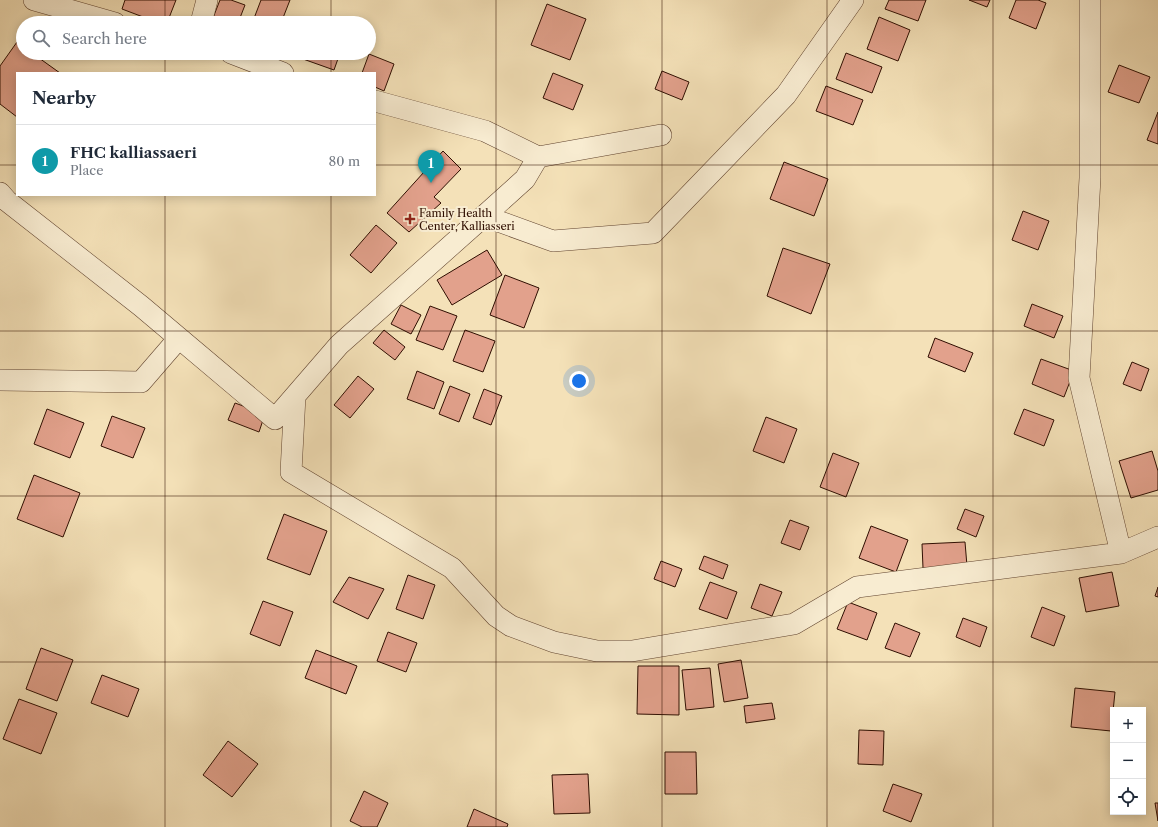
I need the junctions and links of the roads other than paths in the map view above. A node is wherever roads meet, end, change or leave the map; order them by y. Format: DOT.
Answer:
graph roads {
  1 [pos="34,0"];
  2 [pos="207,0"];
  3 [pos="853,0"];
  4 [pos="1090,0"];
  5 [pos="90,16"];
  6 [pos="202,16"];
  7 [pos="249,60"];
  8 [pos="280,72"];
  9 [pos="376,101"];
  10 [pos="661,135"];
  11 [pos="538,157"];
  12 [pos="0,193"];
  13 [pos="484,216"];
  14 [pos="180,338"];
  15 [pos="0,380"];
  16 [pos="295,396"];
  17 [pos="1158,538"];
  18 [pos="1121,553"];
  1 -- 5 [label="street"];
  2 -- 6 [label="street"];
  3 -- 13 [label="street"];
  4 -- 18 [label="street"];
  7 -- 8 [label="street"];
  9 -- 11 [label="street"];
  10 -- 11 [label="street"];
  11 -- 13 [label="street"];
  12 -- 14 [label="street"];
  13 -- 16 [label="street"];
  14 -- 15 [label="street"];
  14 -- 16 [label="street"];
  16 -- 18 [label="street"];
  17 -- 18 [label="street"];
}
